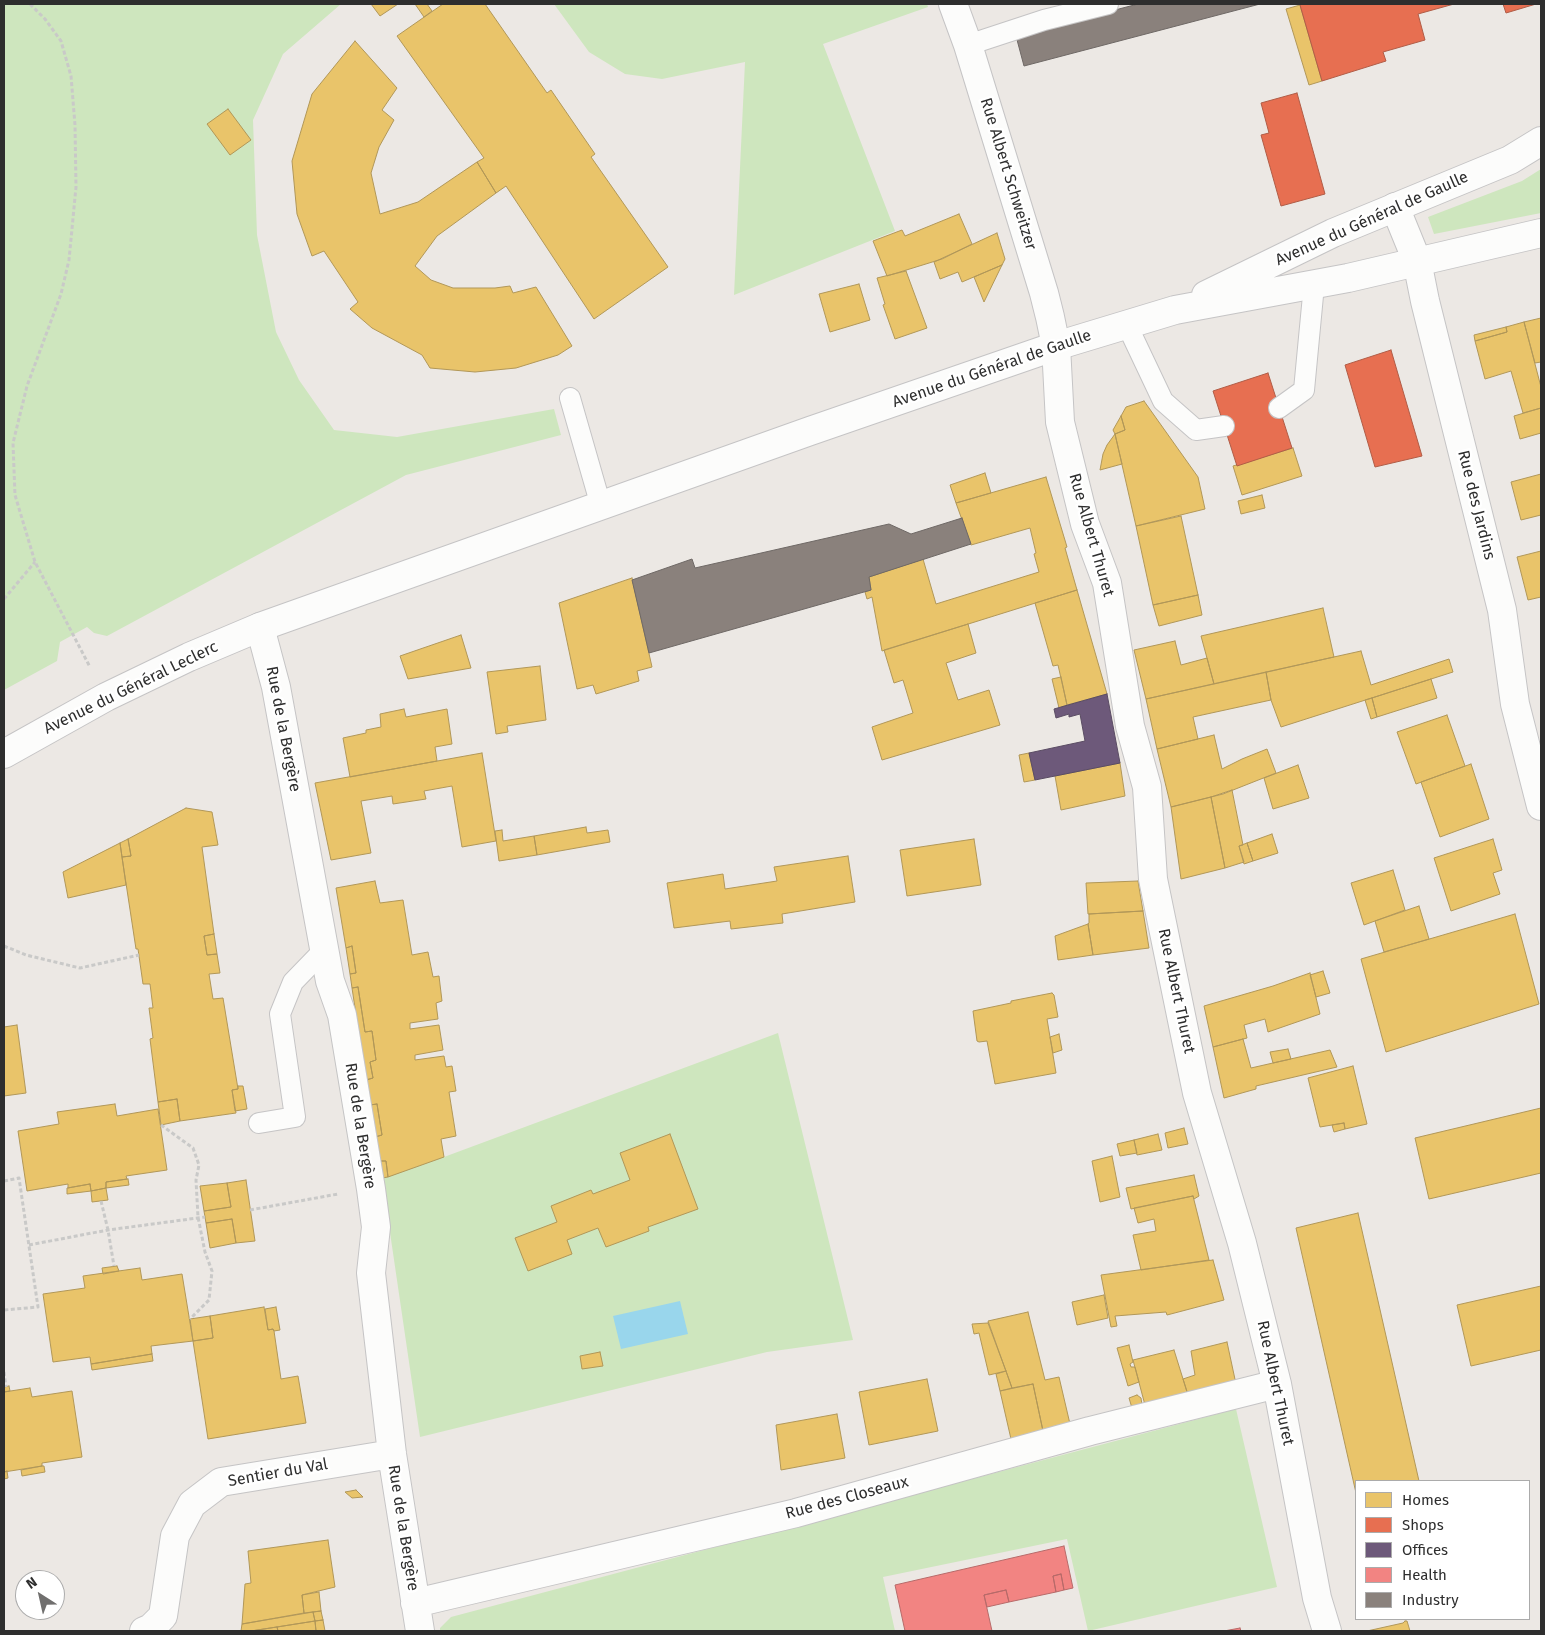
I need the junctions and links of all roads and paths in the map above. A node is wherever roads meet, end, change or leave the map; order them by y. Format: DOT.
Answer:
graph roads {
  1 [pos="30,4"];
  2 [pos="953,4"];
  3 [pos="1108,4"];
  4 [pos="1042,12"];
  5 [pos="968,45"];
  6 [pos="1541,141"];
  7 [pos="1396,207"];
  8 [pos="1541,232"];
  9 [pos="1417,261"];
  10 [pos="1314,285"];
  11 [pos="1175,310"];
  12 [pos="1127,325"];
  13 [pos="1056,346"];
  14 [pos="570,398"];
  15 [pos="1279,408"];
  16 [pos="1224,426"];
  17 [pos="601,506"];
  18 [pos="35,562"];
  19 [pos="4,599"];
  20 [pos="260,627"];
  21 [pos="106,697"];
  22 [pos="4,754"];
  23 [pos="1541,806"];
  24 [pos="4,946"];
  25 [pos="325,949"];
  26 [pos="139,955"];
  27 [pos="161,1124"];
  28 [pos="259,1124"];
  29 [pos="4,1181"];
  30 [pos="371,1189"];
  31 [pos="101,1201"];
  32 [pos="250,1210"];
  33 [pos="205,1216"];
  34 [pos="198,1217"];
  35 [pos="108,1230"];
  36 [pos="29,1244"];
  37 [pos="114,1266"];
  38 [pos="4,1310"];
  39 [pos="190,1319"];
  40 [pos="4,1372"];
  41 [pos="1277,1384"];
  42 [pos="6,1387"];
  43 [pos="392,1454"];
  44 [pos="415,1602"];
  45 [pos="144,1631"];
  46 [pos="420,1631"];
  47 [pos="1327,1631"];
  1 -- 18 [label="path"];
  2 -- 5 [label="street, Rue Albert Schweitzer"];
  3 -- 4 [label="lane"];
  4 -- 5 [label="lane"];
  5 -- 13 [label="street, Rue Albert Schweitzer"];
  6 -- 7 [label="street, Avenue du Général de Gaulle"];
  7 -- 9 [label="street, Rue des Jardins"];
  7 -- 11 [label="street, Avenue du Général de Gaulle"];
  8 -- 9 [label="street, Avenue du Général de Gaulle"];
  9 -- 10 [label="street, Avenue du Général de Gaulle"];
  9 -- 23 [label="street, Rue des Jardins"];
  10 -- 11 [label="street, Avenue du Général de Gaulle"];
  10 -- 15 [label="lane"];
  11 -- 12 [label="street, Avenue du Général de Gaulle"];
  12 -- 13 [label="street, Avenue du Général de Gaulle"];
  12 -- 16 [label="lane"];
  13 -- 17 [label="street, Avenue du Général de Gaulle"];
  13 -- 41 [label="street, Rue Albert Thuret"];
  14 -- 17 [label="lane"];
  17 -- 20 [label="street, Avenue du Général Leclerc"];
  18 -- 19 [label="path"];
  18 -- 21 [label="path"];
  20 -- 21 [label="street, Avenue du Général Leclerc"];
  20 -- 25 [label="street, Rue de la Bergère"];
  21 -- 22 [label="street, Avenue du Général Leclerc"];
  24 -- 26 [label="path"];
  25 -- 28 [label="lane"];
  25 -- 30 [label="street, Rue de la Bergère"];
  27 -- 34 [label="path"];
  29 -- 36 [label="path"];
  30 -- 32 [label="path"];
  30 -- 43 [label="street, Rue de la Bergère"];
  31 -- 35 [label="path"];
  33 -- 34 [label="path"];
  34 -- 35 [label="path"];
  34 -- 39 [label="path"];
  35 -- 36 [label="path"];
  35 -- 37 [label="path"];
  36 -- 38 [label="path"];
  40 -- 42 [label="path"];
  41 -- 44 [label="street, Rue des Closeaux"];
  41 -- 47 [label="street, Rue Albert Thuret"];
  43 -- 44 [label="street, Rue de la Bergère"];
  43 -- 45 [label="street, Sentier du Val"];
  44 -- 46 [label="street, Rue de la Bergère"];
}
